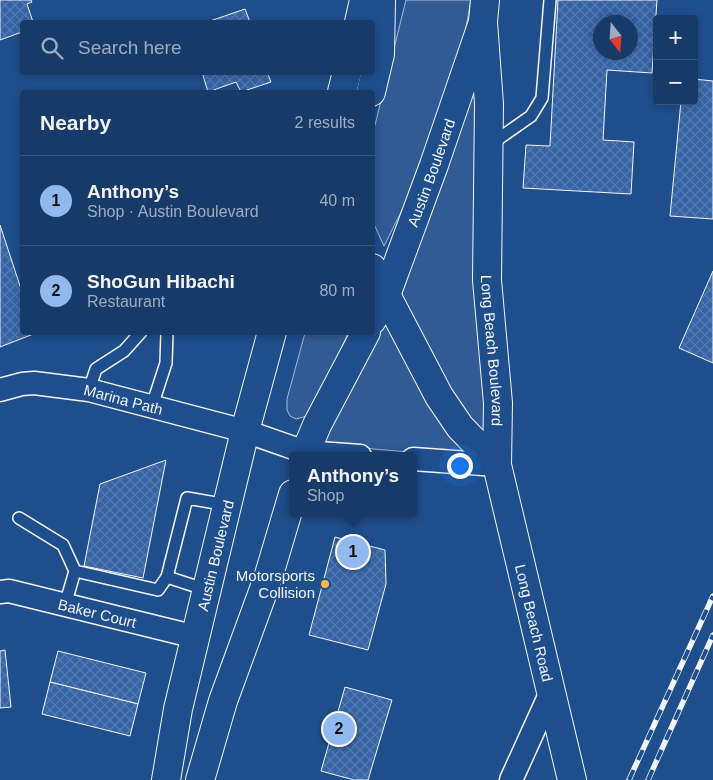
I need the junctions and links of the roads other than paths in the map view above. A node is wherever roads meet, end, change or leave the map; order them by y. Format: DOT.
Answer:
graph roads {
  1 [pos="364,0"];
  2 [pos="381,0"];
  3 [pos="550,0"];
  4 [pos="484,11"];
  5 [pos="359,20"];
  6 [pos="346,75"];
  7 [pos="342,90"];
  8 [pos="371,90"];
  9 [pos="488,146"];
  10 [pos="375,274"];
  11 [pos="386,295"];
  12 [pos="375,315"];
  13 [pos="138,335"];
  14 [pos="167,335"];
  15 [pos="271,335"];
  16 [pos="364,335"];
  17 [pos="0,390"];
  18 [pos="89,390"];
  19 [pos="152,406"];
  20 [pos="245,431"];
  21 [pos="300,452"];
  22 [pos="306,452"];
  23 [pos="417,460"];
  24 [pos="497,466"];
  25 [pos="227,506"];
  26 [pos="289,507"];
  27 [pos="18,518"];
  28 [pos="75,571"];
  29 [pos="167,577"];
  30 [pos="207,590"];
  31 [pos="0,592"];
  32 [pos="65,604"];
  33 [pos="196,637"];
  34 [pos="551,692"];
  35 [pos="166,780"];
  36 [pos="200,780"];
  37 [pos="511,780"];
  38 [pos="572,780"];
  1 -- 5 [label="main road"];
  2 -- 8 [label="main road"];
  3 -- 9 [label="lane"];
  4 -- 9 [label="main road, Long Beach Boulevard"];
  4 -- 11 [label="main road, Austin Boulevard"];
  6 -- 7 [label="main road"];
  9 -- 24 [label="main road, Long Beach Boulevard"];
  10 -- 11 [label="main road, Long Beach Boulevard"];
  11 -- 12 [label="main road, Austin Boulevard"];
  11 -- 24 [label="main road, Long Beach Boulevard"];
  13 -- 18 [label="lane"];
  14 -- 19 [label="lane"];
  15 -- 20 [label="main road, Austin Boulevard"];
  16 -- 22 [label="main road"];
  17 -- 18 [label="street, Marina Path"];
  18 -- 19 [label="street, Marina Path"];
  19 -- 20 [label="street, Marina Path"];
  20 -- 21 [label="street, Marina Path"];
  20 -- 25 [label="main road, Austin Boulevard"];
  23 -- 24 [label="street"];
  24 -- 34 [label="main road, Long Beach Road"];
  25 -- 29 [label="lane"];
  25 -- 30 [label="main road, Austin Boulevard"];
  26 -- 36 [label="main road"];
  27 -- 28 [label="lane"];
  28 -- 29 [label="lane"];
  28 -- 32 [label="lane"];
  29 -- 30 [label="lane"];
  30 -- 33 [label="main road, Austin Boulevard"];
  31 -- 32 [label="street, Baker Court"];
  32 -- 33 [label="street, Baker Court"];
  33 -- 35 [label="main road, Austin Boulevard"];
  34 -- 37 [label="street"];
  34 -- 38 [label="main road, Long Beach Road"];
}
